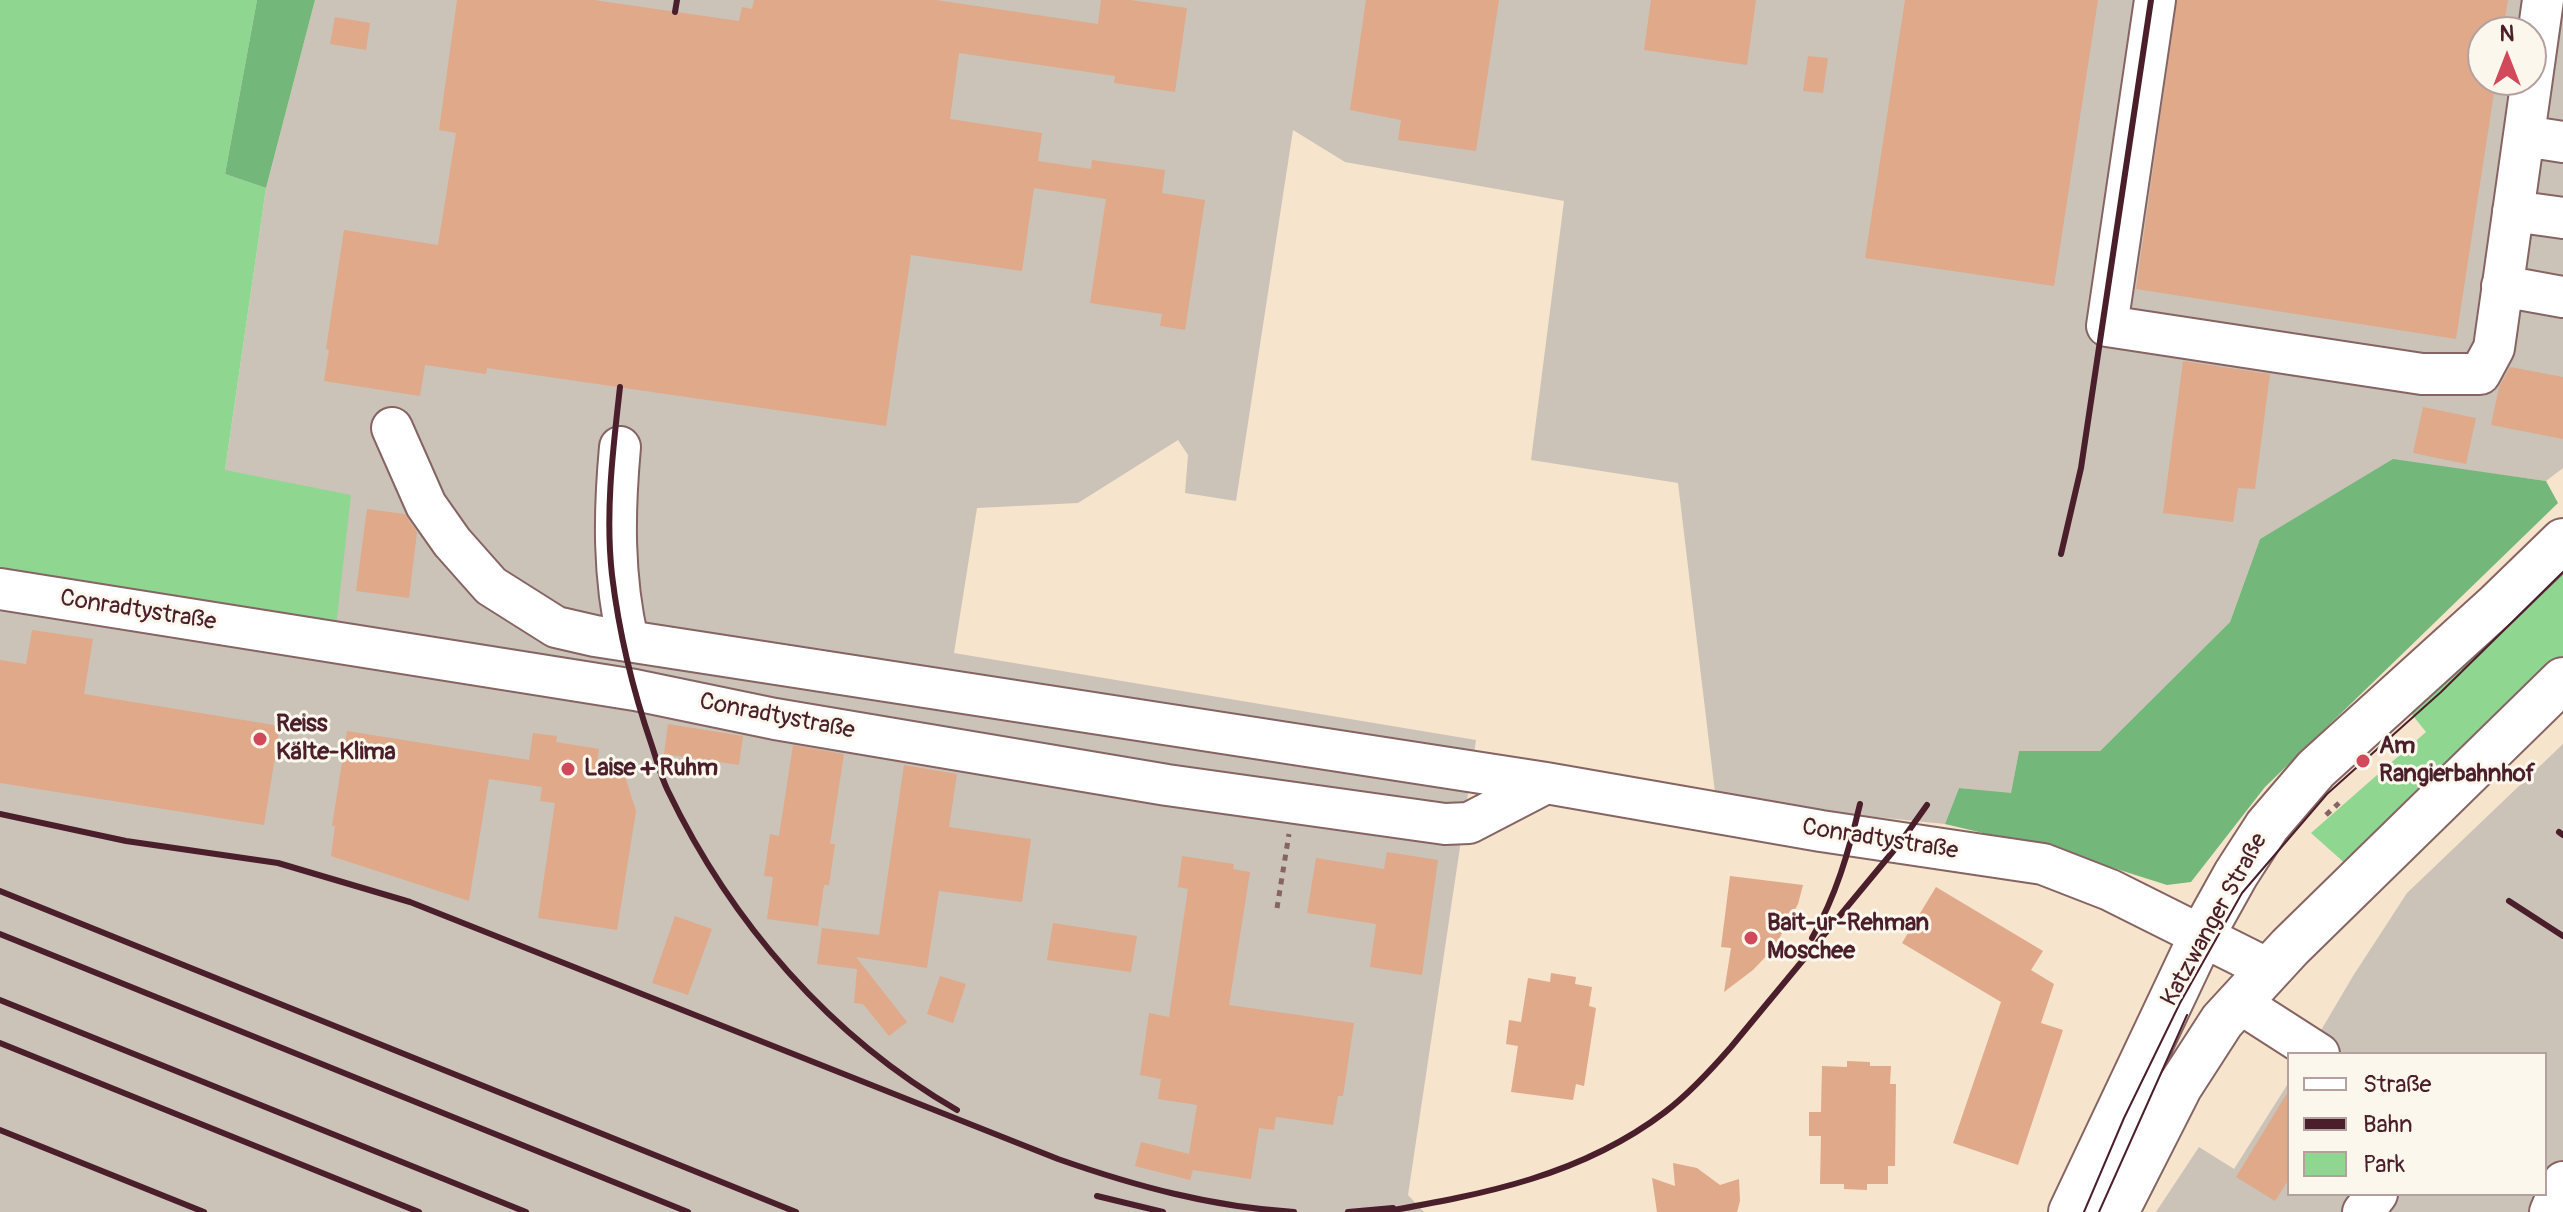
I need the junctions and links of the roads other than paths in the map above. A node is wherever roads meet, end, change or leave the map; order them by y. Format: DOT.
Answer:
graph roads {
  1 [pos="2155,0"];
  2 [pos="2543,0"];
  3 [pos="2549,62"];
  4 [pos="2524,136"];
  5 [pos="2563,142"];
  6 [pos="2513,211"];
  7 [pos="2563,218"];
  8 [pos="2502,286"];
  9 [pos="2563,297"];
  10 [pos="392,428"];
  11 [pos="620,447"];
  12 [pos="2563,541"];
  13 [pos="0,589"];
  14 [pos="628,641"];
  15 [pos="2563,680"];
  16 [pos="1546,783"];
  17 [pos="2202,935"];
  18 [pos="2268,969"];
  19 [pos="2238,1002"];
  20 [pos="2316,1052"];
  21 [pos="2563,1182"];
  22 [pos="2375,1196"];
  23 [pos="2071,1212"];
  24 [pos="2116,1212"];
  25 [pos="2363,1212"];
  26 [pos="2550,1212"];
  1 -- 8 [label="street"];
  2 -- 3 [label="street"];
  3 -- 4 [label="street"];
  4 -- 5 [label="street"];
  4 -- 6 [label="street"];
  6 -- 7 [label="street"];
  6 -- 8 [label="street"];
  8 -- 9 [label="street"];
  10 -- 14 [label="street, Conradtystraße"];
  11 -- 14 [label="street"];
  12 -- 17 [label="main road, Katzwanger Straße"];
  13 -- 16 [label="street, Conradtystraße"];
  14 -- 16 [label="street, Conradtystraße"];
  15 -- 18 [label="main road"];
  16 -- 17 [label="street, Conradtystraße"];
  17 -- 18 [label="street, Conradtystraße"];
  17 -- 23 [label="main road, Katzwanger Straße"];
  18 -- 19 [label="main road"];
  19 -- 20 [label="street"];
  19 -- 24 [label="main road"];
  21 -- 26 [label="street"];
  22 -- 25 [label="street"];
}
